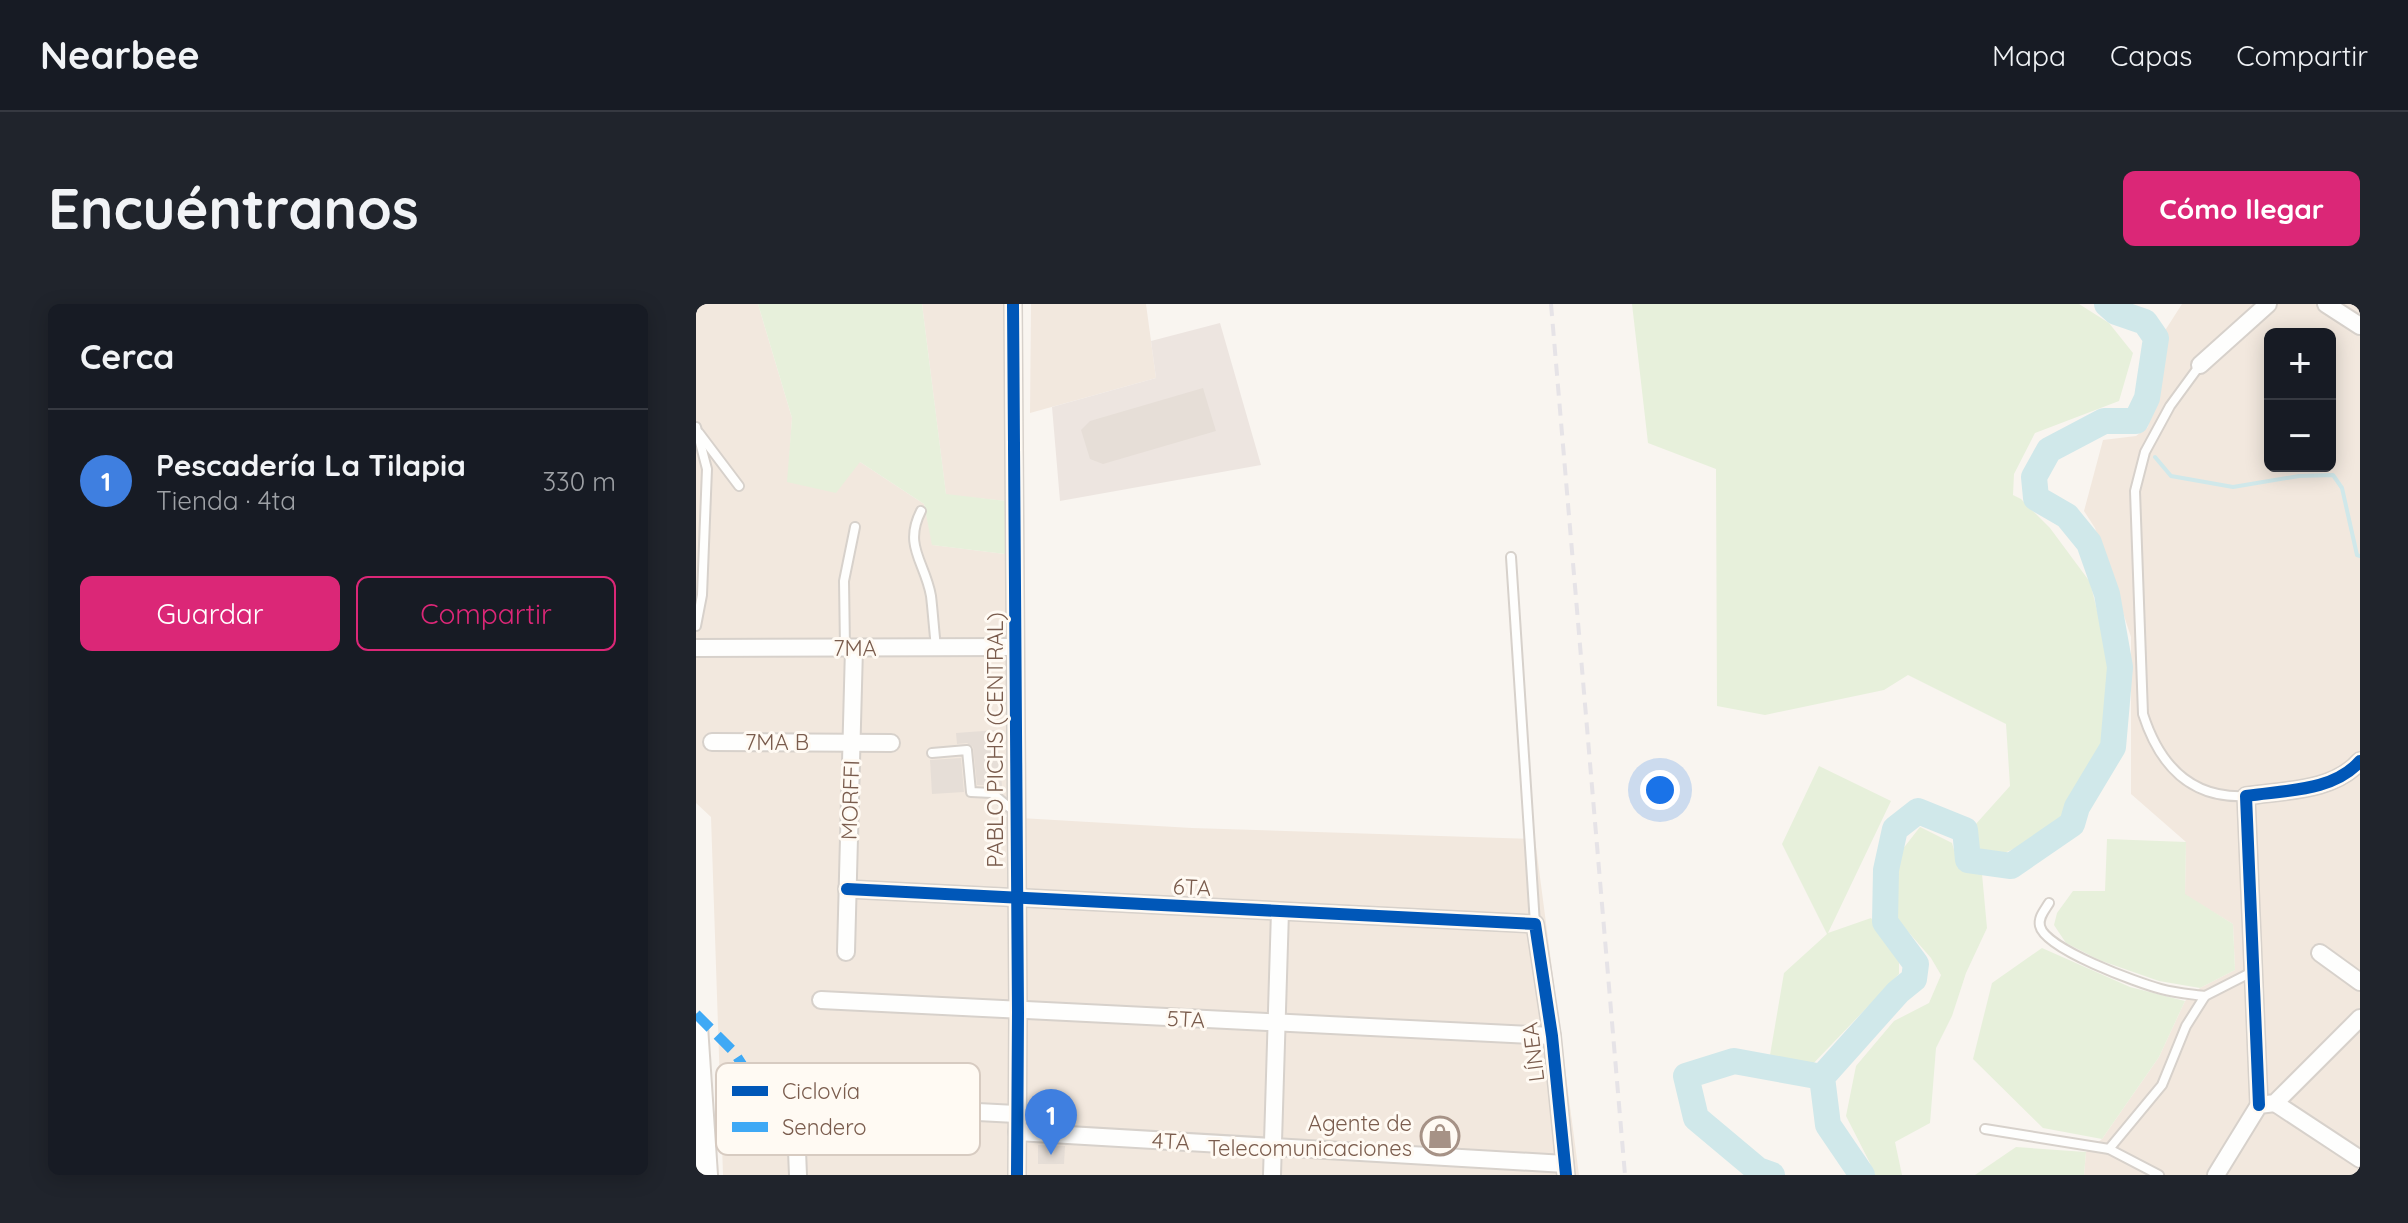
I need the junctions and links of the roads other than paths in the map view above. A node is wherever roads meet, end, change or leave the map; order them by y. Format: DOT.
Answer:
graph roads {
  1 [pos="1013,304"];
  2 [pos="2268,304"];
  3 [pos="2326,304"];
  4 [pos="2360,326"];
  5 [pos="2200,365"];
  6 [pos="696,428"];
  7 [pos="739,486"];
  8 [pos="921,511"];
  9 [pos="855,527"];
  10 [pos="1511,557"];
  11 [pos="696,626"];
  12 [pos="936,647"];
  13 [pos="1014,647"];
  14 [pos="696,648"];
  15 [pos="850,648"];
  16 [pos="712,742"];
  17 [pos="851,743"];
  18 [pos="891,743"];
  19 [pos="932,753"];
  20 [pos="2360,761"];
  21 [pos="2246,796"];
  22 [pos="1017,813"];
  23 [pos="847,889"];
  24 [pos="1016,898"];
  25 [pos="2049,903"];
  26 [pos="1280,911"];
  27 [pos="1535,924"];
  28 [pos="846,952"];
  29 [pos="2320,953"];
  30 [pos="2253,972"];
  31 [pos="2360,982"];
  32 [pos="2205,996"];
  33 [pos="821,1000"];
  34 [pos="1018,1012"];
  35 [pos="2360,1018"];
  36 [pos="1276,1024"];
  37 [pos="696,1026"];
  38 [pos="1552,1036"];
  39 [pos="697,1070"];
  40 [pos="2267,1104"];
  41 [pos="980,1112"];
  42 [pos="1016,1114"];
  43 [pos="1985,1129"];
  44 [pos="1017,1132"];
  45 [pos="1273,1147"];
  46 [pos="2109,1149"];
  47 [pos="797,1155"];
  48 [pos="2360,1159"];
  49 [pos="1566,1170"];
  50 [pos="706,1175"];
  51 [pos="798,1175"];
  52 [pos="1017,1175"];
  53 [pos="1272,1175"];
  54 [pos="2159,1175"];
  55 [pos="2216,1175"];
  1 -- 13 [label="street, PABLO PICHS (CENTRAL)"];
  2 -- 5 [label="street"];
  3 -- 4 [label="street"];
  5 -- 21 [label="lane"];
  6 -- 7 [label="lane"];
  6 -- 11 [label="lane"];
  8 -- 12 [label="lane"];
  9 -- 15 [label="lane"];
  10 -- 27 [label="lane"];
  12 -- 13 [label="street, 7MA"];
  12 -- 15 [label="street, 7MA"];
  13 -- 22 [label="street, PABLO PICHS (CENTRAL)"];
  14 -- 15 [label="street, 7MA"];
  15 -- 17 [label="street, MORFFI"];
  16 -- 17 [label="street, 7MA B"];
  17 -- 18 [label="street, 7MA B"];
  17 -- 23 [label="street, MORFFI"];
  19 -- 22 [label="lane"];
  20 -- 21 [label="street"];
  21 -- 30 [label="street"];
  22 -- 24 [label="street, PABLO PICHS (CENTRAL)"];
  23 -- 24 [label="street, 6TA"];
  23 -- 28 [label="street, MORFFI"];
  24 -- 26 [label="street, 6TA"];
  24 -- 34 [label="street, PABLO PICHS (CENTRAL)"];
  25 -- 32 [label="lane"];
  26 -- 27 [label="street, 6TA"];
  26 -- 36 [label="street"];
  27 -- 38 [label="street, LÍNEA"];
  29 -- 31 [label="street"];
  30 -- 32 [label="lane"];
  30 -- 40 [label="street"];
  32 -- 46 [label="lane"];
  33 -- 34 [label="street, 5TA"];
  34 -- 36 [label="street, 5TA"];
  34 -- 42 [label="street, PABLO PICHS (CENTRAL)"];
  35 -- 40 [label="street"];
  36 -- 38 [label="street, 5TA"];
  36 -- 45 [label="street"];
  37 -- 39 [label="street"];
  38 -- 49 [label="street, LÍNEA"];
  39 -- 50 [label="street"];
  40 -- 48 [label="street"];
  40 -- 55 [label="street"];
  41 -- 42 [label="street"];
  42 -- 44 [label="street, PABLO PICHS (CENTRAL)"];
  43 -- 46 [label="lane"];
  44 -- 45 [label="street, 4TA"];
  44 -- 52 [label="street, PABLO PICHS (CENTRAL)"];
  45 -- 49 [label="street, 4TA"];
  45 -- 53 [label="street"];
  46 -- 54 [label="lane"];
  47 -- 51 [label="street"];
}
